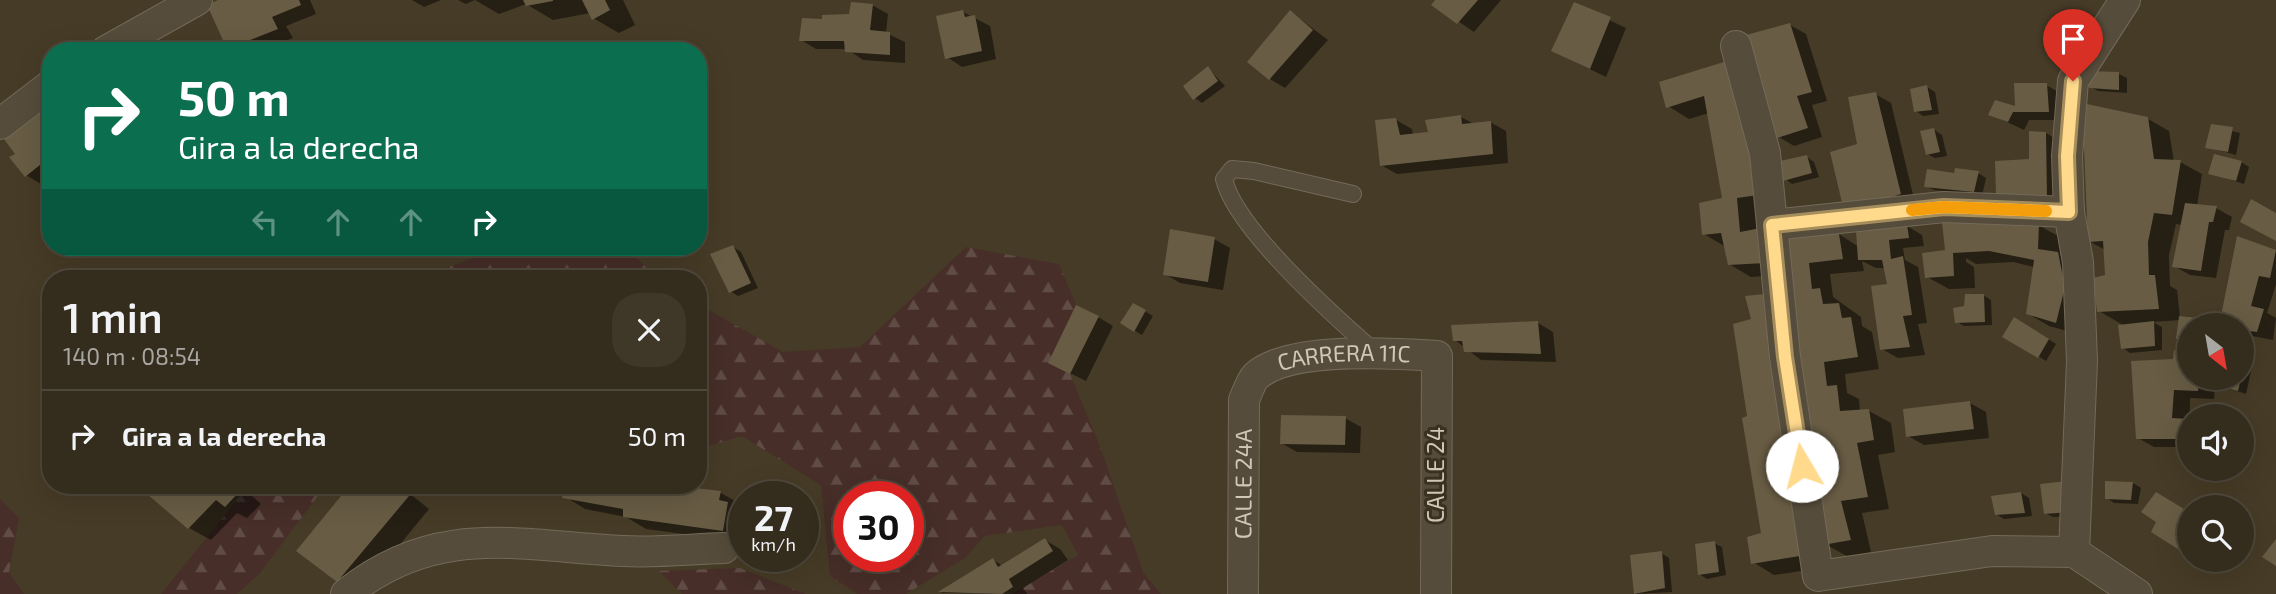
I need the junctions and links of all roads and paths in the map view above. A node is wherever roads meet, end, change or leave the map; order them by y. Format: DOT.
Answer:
graph roads {
  1 [pos="197,0"];
  2 [pos="2125,0"];
  3 [pos="122,42"];
  4 [pos="1736,46"];
  5 [pos="42,92"];
  6 [pos="0,124"];
  7 [pos="1353,194"];
  8 [pos="2069,212"];
  9 [pos="1772,225"];
  10 [pos="1375,352"];
  11 [pos="1437,356"];
  12 [pos="1255,377"];
  13 [pos="724,548"];
  14 [pos="2074,552"];
  15 [pos="346,594"];
  16 [pos="1243,594"];
  17 [pos="1436,594"];
  18 [pos="2137,594"];
  1 -- 3 [label="street"];
  2 -- 8 [label="street"];
  4 -- 9 [label="street"];
  5 -- 6 [label="street"];
  7 -- 10 [label="lane"];
  8 -- 9 [label="street"];
  8 -- 14 [label="street"];
  9 -- 14 [label="street"];
  10 -- 11 [label="street, CARRERA 11C"];
  10 -- 12 [label="street, CARRERA 11C"];
  11 -- 17 [label="street, CALLE 24"];
  12 -- 16 [label="street, CALLE 24A"];
  13 -- 15 [label="street"];
  14 -- 18 [label="street"];
}
